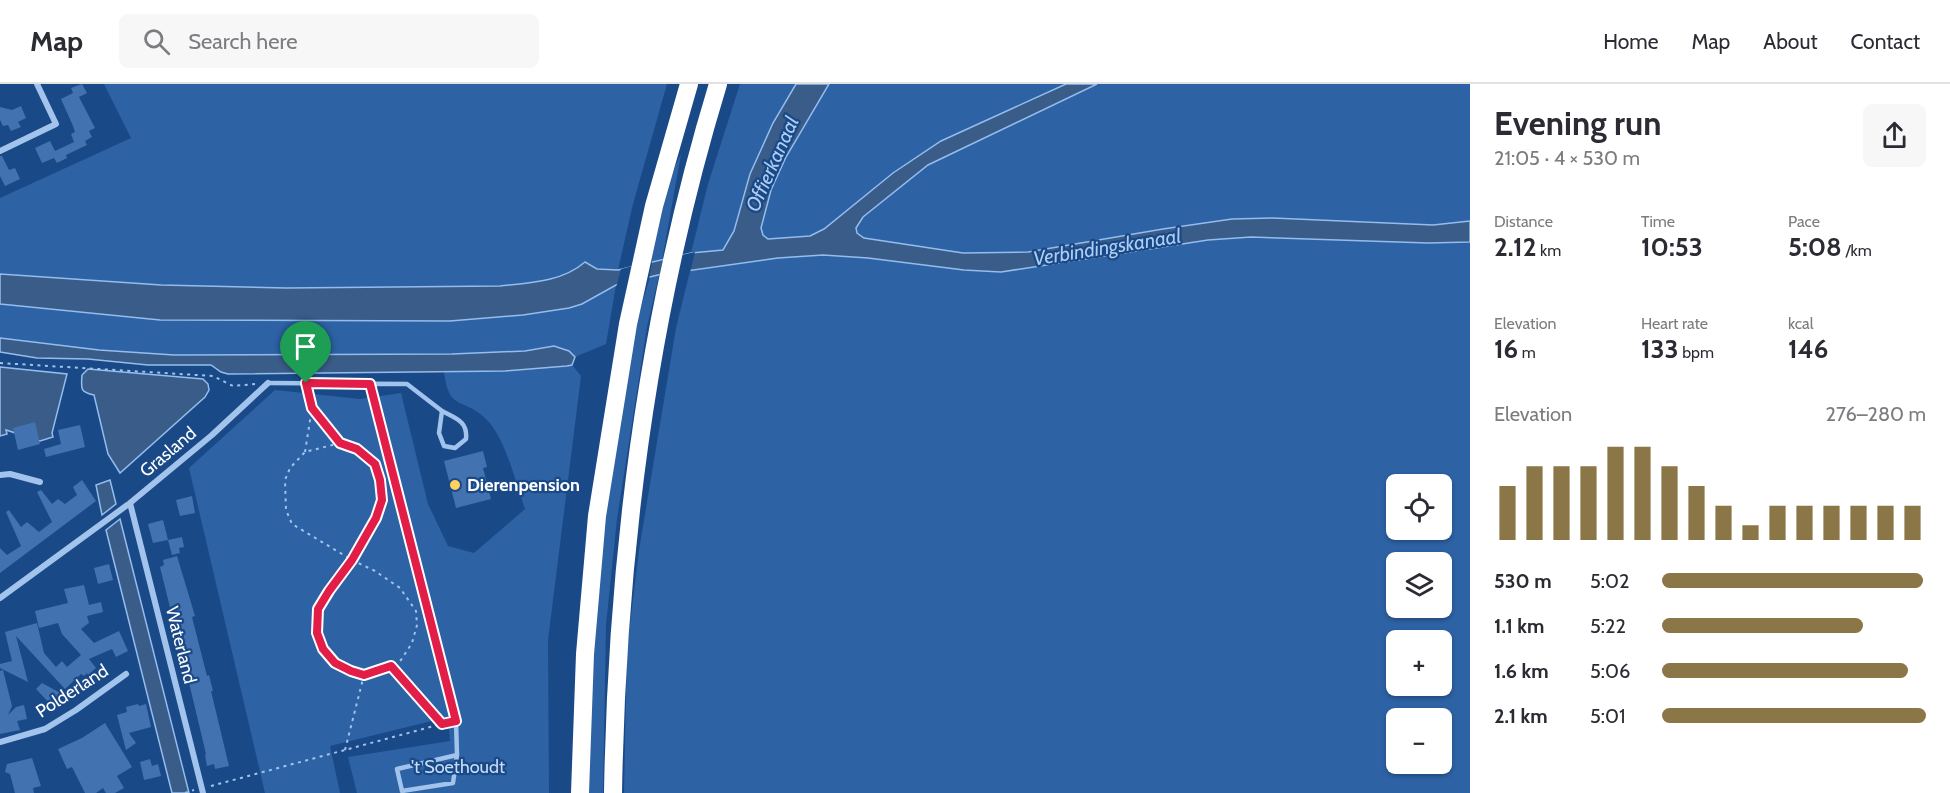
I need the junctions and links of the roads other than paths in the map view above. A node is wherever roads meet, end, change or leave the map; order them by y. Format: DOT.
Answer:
graph roads {
  1 [pos="37,84"];
  2 [pos="689,84"];
  3 [pos="718,84"];
  4 [pos="730,84"];
  5 [pos="0,150"];
  6 [pos="685,204"];
  7 [pos="268,383"];
  8 [pos="370,384"];
  9 [pos="442,411"];
  10 [pos="0,475"];
  11 [pos="40,482"];
  12 [pos="128,505"];
  13 [pos="0,598"];
  14 [pos="126,674"];
  15 [pos="0,742"];
  16 [pos="457,755"];
  17 [pos="202,791"];
  18 [pos="580,793"];
  19 [pos="613,793"];
  1 -- 5 [label="street"];
  2 -- 18 [label="highway"];
  3 -- 6 [label="highway"];
  4 -- 6 [label="highway"];
  6 -- 19 [label="highway"];
  7 -- 8 [label="lane"];
  7 -- 12 [label="street, Grasland"];
  8 -- 9 [label="lane"];
  8 -- 16 [label="lane"];
  9 -- 9 [label="lane"];
  10 -- 11 [label="street"];
  12 -- 13 [label="street, Grasland"];
  12 -- 17 [label="street, Waterland"];
  14 -- 15 [label="street, Polderland"];
  16 -- 16 [label="lane"];
}
